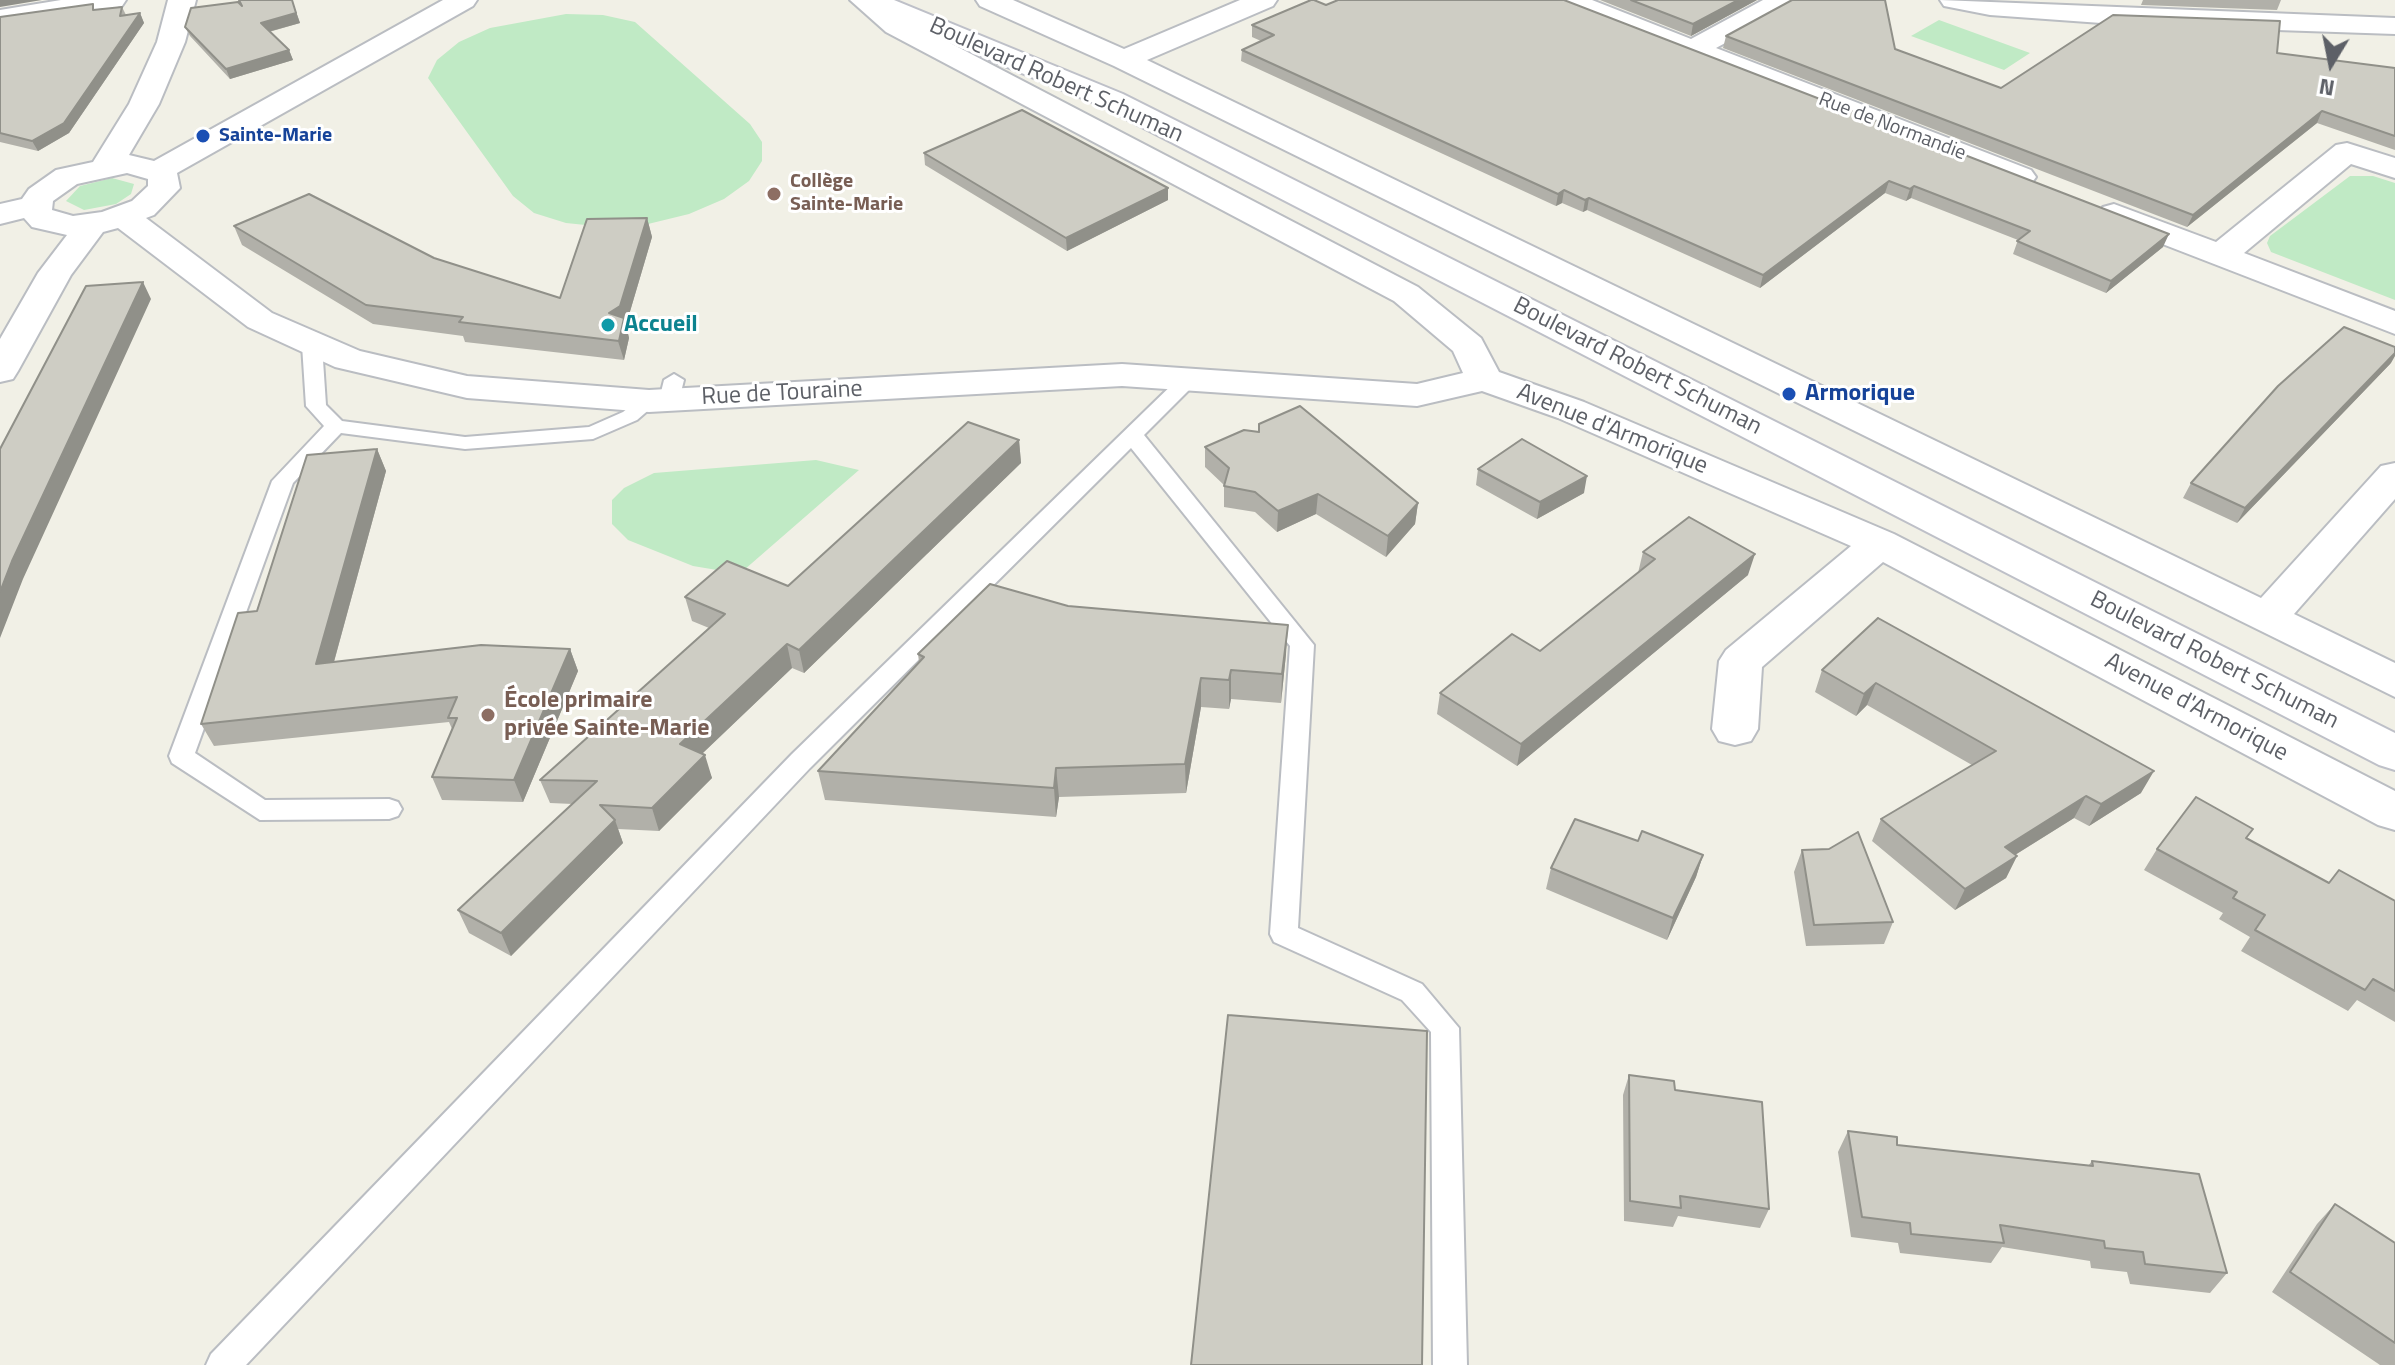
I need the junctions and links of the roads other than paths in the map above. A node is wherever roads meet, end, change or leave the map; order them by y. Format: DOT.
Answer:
graph roads {
  1 [pos="112,0"];
  2 [pos="182,0"];
  3 [pos="463,0"];
  4 [pos="867,0"];
  5 [pos="990,0"];
  6 [pos="1263,0"];
  7 [pos="1567,0"];
  8 [pos="1783,0"];
  9 [pos="1954,0"];
  10 [pos="0,18"];
  11 [pos="2395,26"];
  12 [pos="1693,49"];
  13 [pos="1124,60"];
  14 [pos="107,165"];
  15 [pos="2395,169"];
  16 [pos="158,171"];
  17 [pos="2045,187"];
  18 [pos="2089,204"];
  19 [pos="35,206"];
  20 [pos="0,214"];
  21 [pos="107,221"];
  22 [pos="2221,255"];
  23 [pos="2395,323"];
  24 [pos="312,345"];
  25 [pos="0,371"];
  26 [pos="1190,378"];
  27 [pos="1484,379"];
  28 [pos="664,394"];
  29 [pos="336,426"];
  30 [pos="1133,436"];
  31 [pos="2395,475"];
  32 [pos="1880,543"];
  33 [pos="2267,618"];
  34 [pos="2395,681"];
  35 [pos="1735,729"];
  36 [pos="2395,753"];
  37 [pos="389,809"];
  38 [pos="2395,812"];
  39 [pos="223,1365"];
  40 [pos="1450,1365"];
  1 -- 10 [label="street"];
  2 -- 14 [label="street"];
  3 -- 16 [label="street"];
  4 -- 27 [label="street"];
  4 -- 36 [label="street, Boulevard Robert Schuman"];
  5 -- 13 [label="street"];
  6 -- 13 [label="street"];
  7 -- 12 [label="street, Rue de Normandie"];
  8 -- 12 [label="street"];
  9 -- 11 [label="street"];
  12 -- 17 [label="street, Rue de Normandie"];
  13 -- 33 [label="street"];
  14 -- 16 [label="street"];
  14 -- 19 [label="street"];
  15 -- 22 [label="street"];
  16 -- 21 [label="street"];
  18 -- 22 [label="street"];
  19 -- 20 [label="street"];
  19 -- 21 [label="street"];
  21 -- 24 [label="street, Rue de Touraine"];
  21 -- 25 [label="street"];
  22 -- 23 [label="street"];
  24 -- 28 [label="street, Rue de Touraine"];
  24 -- 29 [label="lane"];
  26 -- 27 [label="street, Rue de Touraine"];
  26 -- 28 [label="street, Rue de Touraine"];
  26 -- 30 [label="lane"];
  27 -- 32 [label="street, Avenue d'Armorique"];
  28 -- 29 [label="lane"];
  29 -- 37 [label="lane"];
  30 -- 39 [label="lane"];
  30 -- 40 [label="lane"];
  31 -- 33 [label="street"];
  32 -- 35 [label="street"];
  32 -- 38 [label="street, Avenue d'Armorique"];
  33 -- 34 [label="street"];
}
